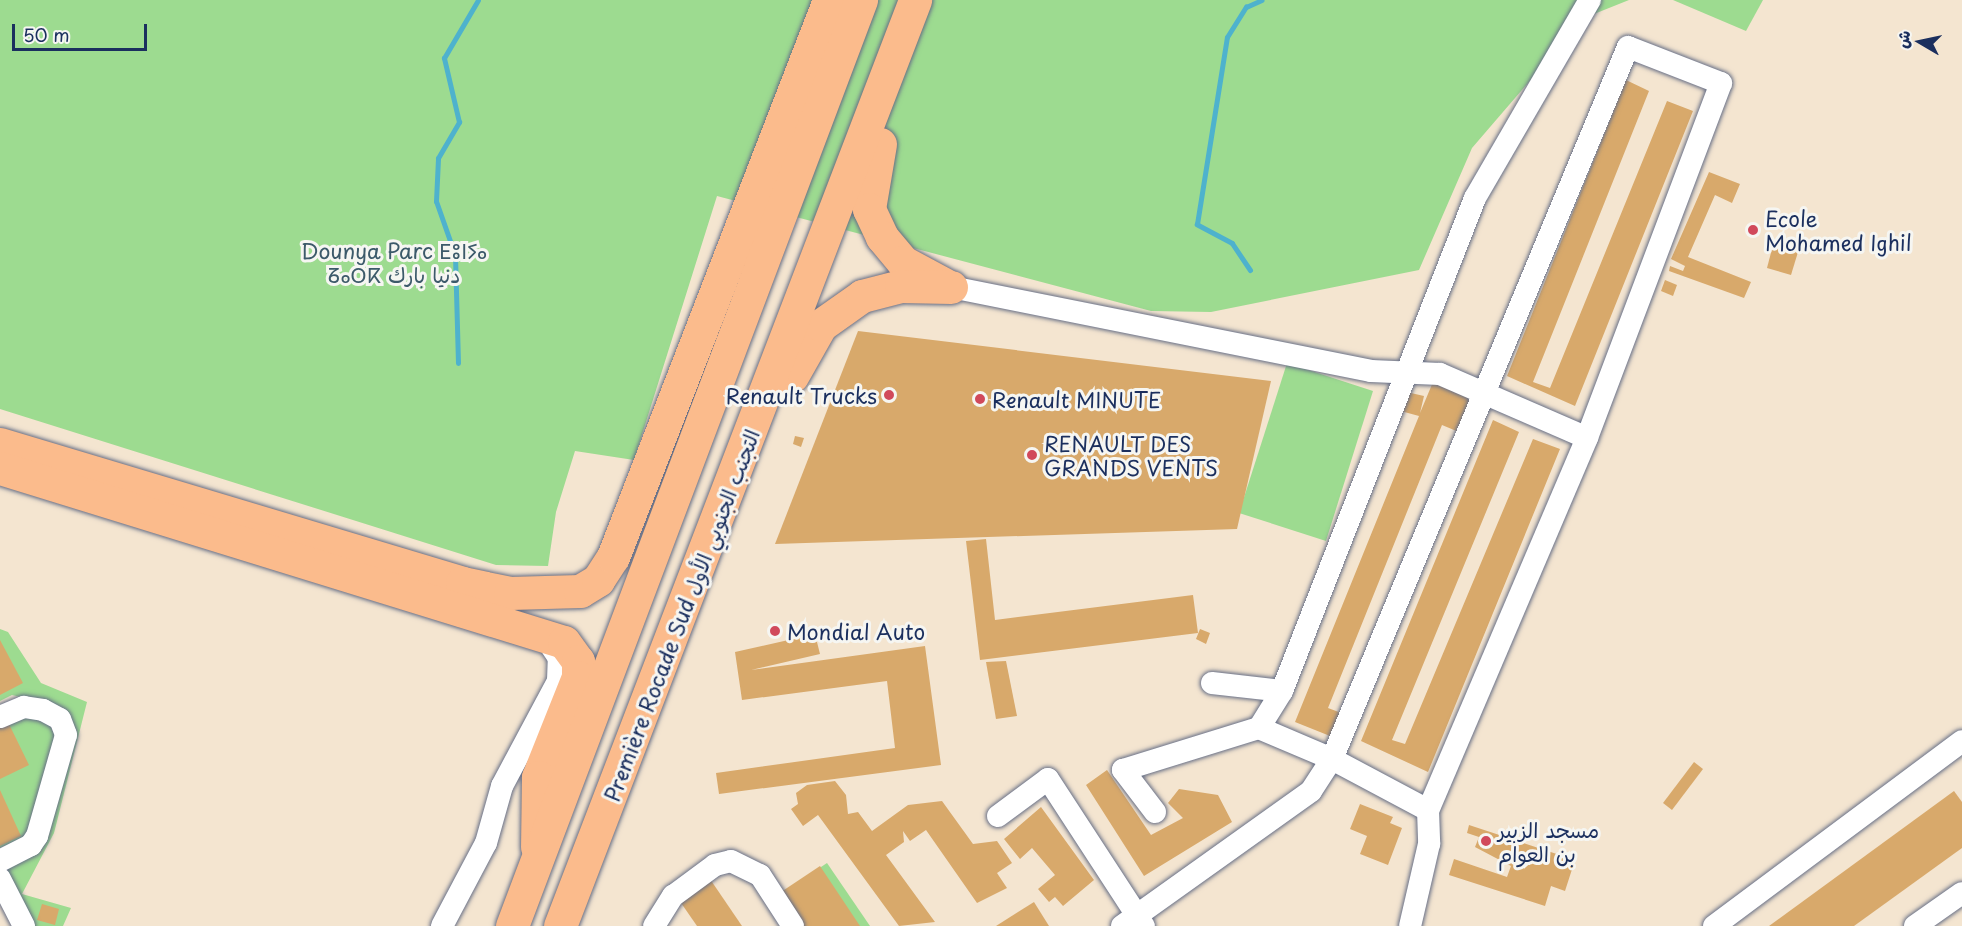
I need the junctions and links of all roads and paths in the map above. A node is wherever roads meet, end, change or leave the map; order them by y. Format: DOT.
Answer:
graph roads {
  1 [pos="829,0"];
  2 [pos="861,0"];
  3 [pos="915,0"];
  4 [pos="928,0"];
  5 [pos="1590,0"];
  6 [pos="951,287"];
  7 [pos="1404,376"];
  8 [pos="1488,393"];
  9 [pos="1587,438"];
  10 [pos="0,444"];
  11 [pos="0,468"];
  12 [pos="261,536"];
  13 [pos="544,635"];
  14 [pos="1212,683"];
  15 [pos="1282,691"];
  16 [pos="0,717"];
  17 [pos="1259,728"];
  18 [pos="1962,741"];
  19 [pos="628,752"];
  20 [pos="1332,759"];
  21 [pos="1428,810"];
  22 [pos="1155,812"];
  23 [pos="998,816"];
  24 [pos="538,858"];
  25 [pos="0,861"];
  26 [pos="0,879"];
  27 [pos="1962,893"];
  28 [pos="1134,923"];
  29 [pos="24,926"];
  30 [pos="442,926"];
  31 [pos="512,926"];
  32 [pos="560,926"];
  33 [pos="654,926"];
  34 [pos="793,926"];
  35 [pos="1410,926"];
  36 [pos="1714,926"];
  37 [pos="1915,926"];
  1 -- 12 [label="highway"];
  2 -- 24 [label="highway"];
  3 -- 19 [label="highway, Première Rocade Sud التجنب الجنوبي الأول"];
  4 -- 6 [label="highway"];
  5 -- 7 [label="street"];
  6 -- 7 [label="street"];
  6 -- 19 [label="highway"];
  7 -- 8 [label="street"];
  7 -- 15 [label="street"];
  8 -- 9 [label="street"];
  8 -- 9 [label="street"];
  8 -- 20 [label="street"];
  9 -- 21 [label="street"];
  10 -- 12 [label="highway"];
  11 -- 12 [label="highway"];
  12 -- 13 [label="highway"];
  13 -- 24 [label="highway"];
  13 -- 30 [label="street"];
  14 -- 15 [label="street"];
  15 -- 17 [label="street"];
  16 -- 25 [label="street"];
  17 -- 20 [label="street"];
  17 -- 22 [label="street"];
  18 -- 36 [label="street"];
  19 -- 32 [label="highway, Première Rocade Sud التجنب الجنوبي الأول"];
  20 -- 21 [label="street"];
  20 -- 28 [label="street"];
  21 -- 35 [label="street"];
  23 -- 28 [label="street"];
  24 -- 31 [label="highway"];
  26 -- 29 [label="street"];
  27 -- 37 [label="street"];
  33 -- 34 [label="street"];
}
